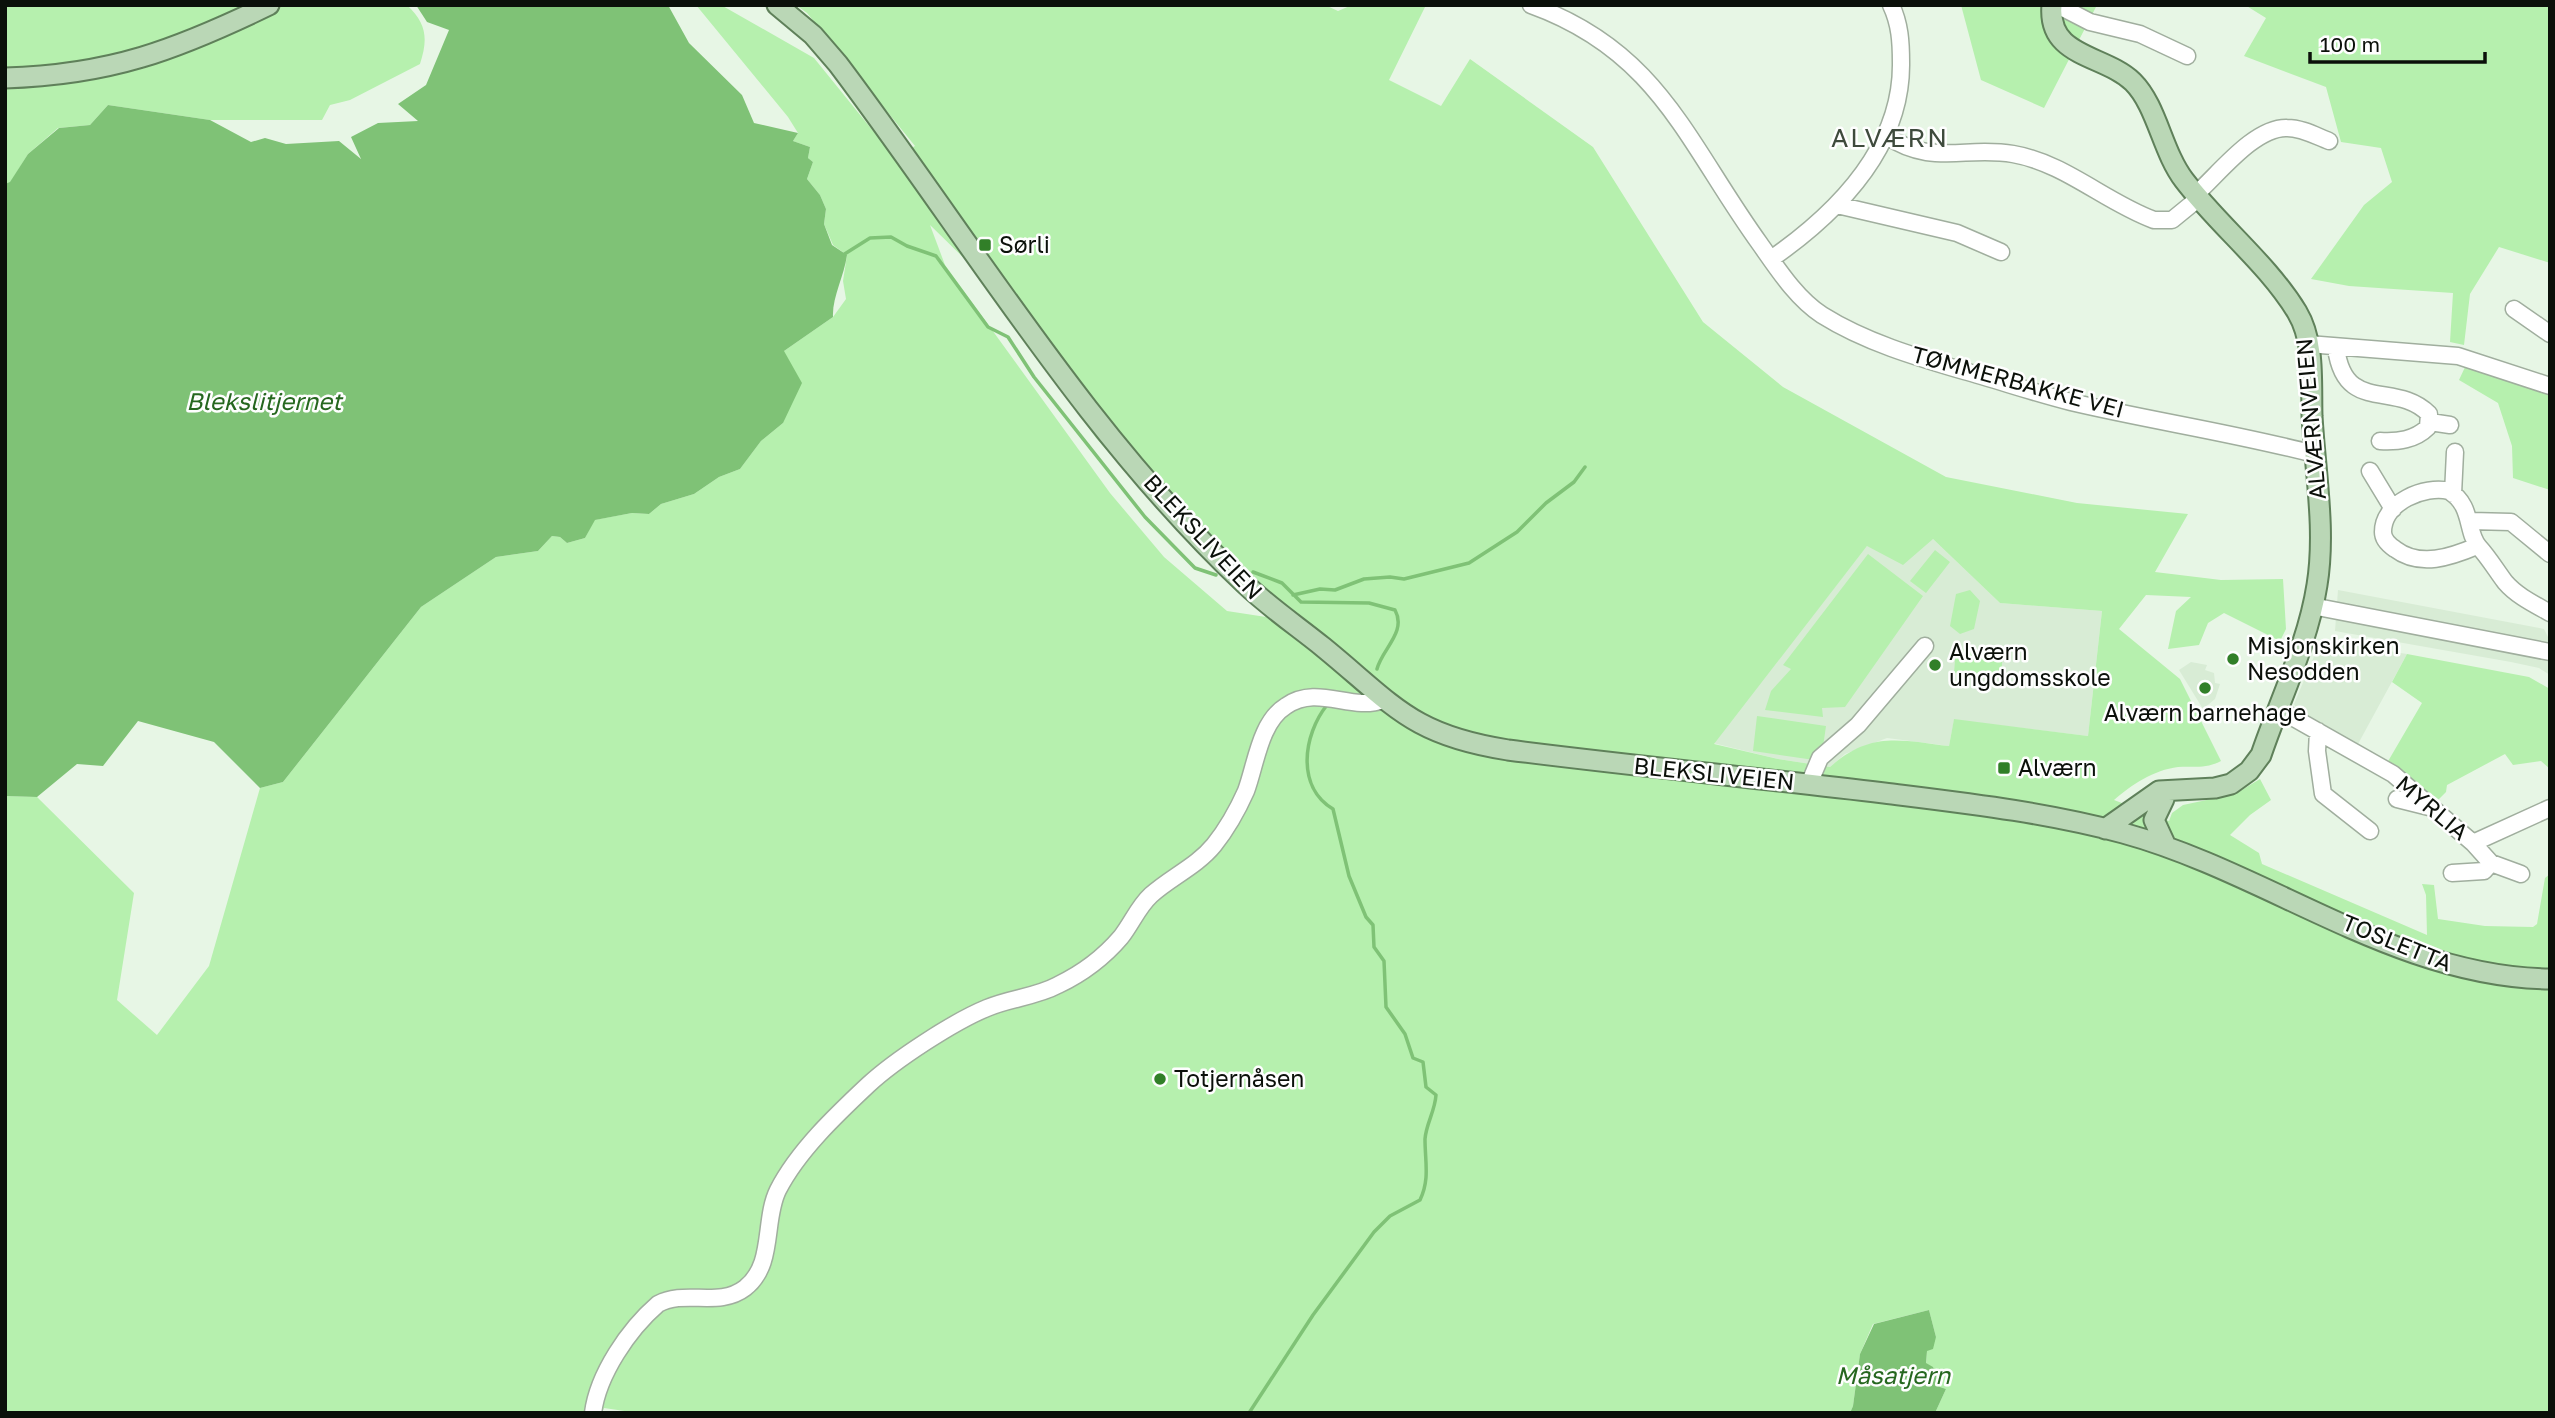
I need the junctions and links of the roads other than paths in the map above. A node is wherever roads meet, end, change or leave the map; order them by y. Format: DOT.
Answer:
graph roads {
  1 [pos="269,5"];
  2 [pos="776,5"];
  3 [pos="1531,5"];
  4 [pos="1892,5"];
  5 [pos="2052,5"];
  6 [pos="2057,5"];
  7 [pos="2187,55"];
  8 [pos="5,78"];
  9 [pos="1887,136"];
  10 [pos="2329,141"];
  11 [pos="2197,196"];
  12 [pos="1837,205"];
  13 [pos="2001,252"];
  14 [pos="1771,259"];
  15 [pos="2514,309"];
  16 [pos="2550,334"];
  17 [pos="2308,344"];
  18 [pos="2336,348"];
  19 [pos="2550,386"];
  20 [pos="2430,422"];
  21 [pos="2450,425"];
  22 [pos="2380,441"];
  23 [pos="2455,452"];
  24 [pos="2314,454"];
  25 [pos="2371,471"];
  26 [pos="2453,494"];
  27 [pos="2393,509"];
  28 [pos="2470,522"];
  29 [pos="2477,546"];
  30 [pos="2550,554"];
  31 [pos="2312,606"];
  32 [pos="2550,613"];
  33 [pos="1925,646"];
  34 [pos="2550,652"];
  35 [pos="1383,700"];
  36 [pos="2278,709"];
  37 [pos="2318,732"];
  38 [pos="1809,784"];
  39 [pos="2189,790"];
  40 [pos="2164,799"];
  41 [pos="2397,799"];
  42 [pos="2433,808"];
  43 [pos="2550,808"];
  44 [pos="2105,829"];
  45 [pos="2370,831"];
  46 [pos="2125,834"];
  47 [pos="2473,843"];
  48 [pos="2166,846"];
  49 [pos="2491,863"];
  50 [pos="2452,873"];
  51 [pos="2521,874"];
  52 [pos="2550,979"];
  53 [pos="593,1413"];
  1 -- 8 [label="main road"];
  2 -- 35 [label="main road, BLEKSLIVEIEN"];
  3 -- 14 [label="street, TØMMERBAKKE VEI"];
  4 -- 9 [label="street"];
  5 -- 11 [label="main road, ALVÆRNVEIEN"];
  6 -- 7 [label="street"];
  9 -- 11 [label="street"];
  9 -- 12 [label="street"];
  10 -- 11 [label="street"];
  11 -- 17 [label="main road, ALVÆRNVEIEN"];
  12 -- 13 [label="street"];
  12 -- 14 [label="street"];
  14 -- 24 [label="street, TØMMERBAKKE VEI"];
  15 -- 16 [label="street"];
  17 -- 18 [label="street"];
  17 -- 24 [label="main road, ALVÆRNVEIEN"];
  18 -- 19 [label="street"];
  18 -- 20 [label="street"];
  20 -- 21 [label="street"];
  20 -- 22 [label="street"];
  23 -- 26 [label="street"];
  24 -- 31 [label="main road, ALVÆRNVEIEN"];
  25 -- 27 [label="street"];
  26 -- 27 [label="street"];
  26 -- 28 [label="street"];
  27 -- 29 [label="street"];
  28 -- 29 [label="street"];
  28 -- 30 [label="street"];
  29 -- 32 [label="street"];
  31 -- 34 [label="street"];
  31 -- 36 [label="main road, ALVÆRNVEIEN"];
  33 -- 38 [label="street, BLEKSLIVEIEN"];
  35 -- 38 [label="main road, BLEKSLIVEIEN"];
  35 -- 53 [label="street"];
  36 -- 37 [label="street, MYRLIA"];
  36 -- 39 [label="main road, ALVÆRNVEIEN"];
  37 -- 42 [label="street, MYRLIA"];
  37 -- 45 [label="street"];
  38 -- 44 [label="main road, BLEKSLIVEIEN"];
  39 -- 40 [label="main road, ALVÆRNVEIEN"];
  39 -- 44 [label="main road, ALVÆRNVEIEN"];
  40 -- 46 [label="main road, ALVÆRNVEIEN"];
  40 -- 48 [label="main road"];
  41 -- 42 [label="street"];
  42 -- 47 [label="street, MYRLIA"];
  43 -- 47 [label="street, MYRLIA"];
  44 -- 46 [label="main road, BLEKSLIVEIEN"];
  46 -- 48 [label="main road"];
  47 -- 49 [label="street"];
  48 -- 52 [label="main road, TOSLETTA"];
  49 -- 50 [label="street"];
  49 -- 51 [label="street"];
}
